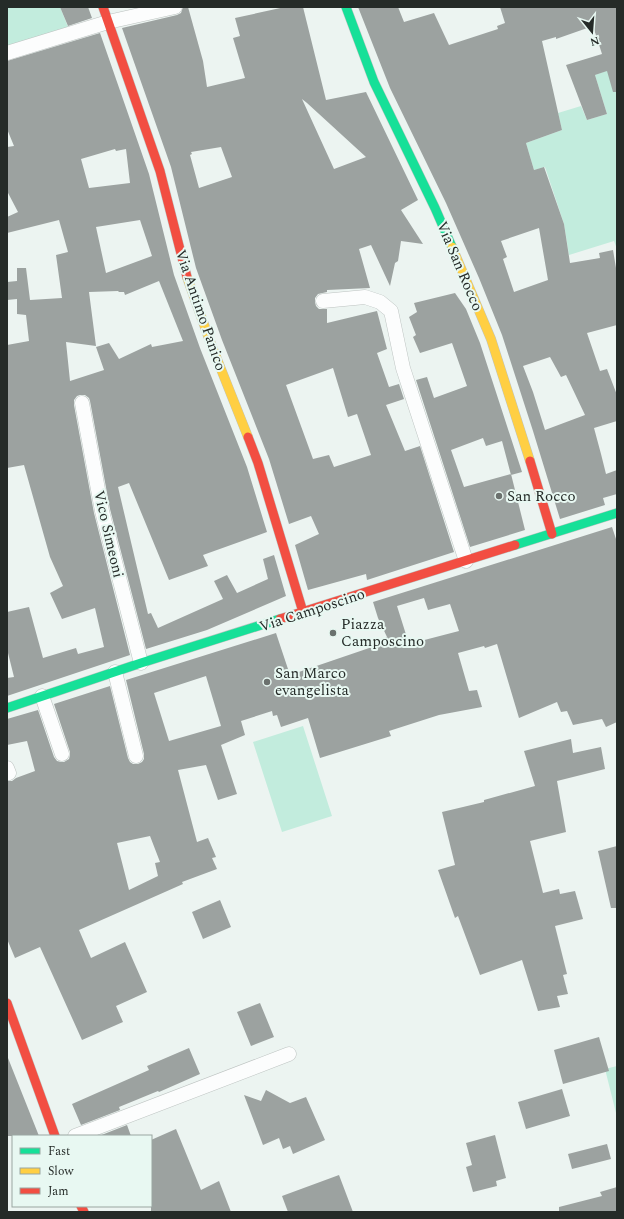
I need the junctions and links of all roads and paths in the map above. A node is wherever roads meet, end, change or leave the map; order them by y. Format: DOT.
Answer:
graph roads {
  1 [pos="103,7"];
  2 [pos="175,7"];
  3 [pos="346,7"];
  4 [pos="108,22"];
  5 [pos="7,52"];
  6 [pos="323,301"];
  7 [pos="82,403"];
  8 [pos="616,516"];
  9 [pos="552,534"];
  10 [pos="466,561"];
  11 [pos="303,612"];
  12 [pos="141,663"];
  13 [pos="115,672"];
  14 [pos="42,696"];
  15 [pos="7,708"];
  16 [pos="62,754"];
  17 [pos="136,756"];
  18 [pos="7,1003"];
  19 [pos="289,1054"];
  20 [pos="55,1135"];
  21 [pos="78,1135"];
  1 -- 4 [label="street, Via Antimo Panico"];
  2 -- 4 [label="street"];
  3 -- 9 [label="street, Via San Rocco"];
  4 -- 5 [label="street"];
  4 -- 11 [label="street, Via Antimo Panico"];
  6 -- 10 [label="street"];
  7 -- 12 [label="street, Vico Simeoni"];
  8 -- 9 [label="street, Via Camposcino"];
  9 -- 10 [label="street, Via Camposcino"];
  10 -- 11 [label="street, Via Camposcino"];
  11 -- 12 [label="street, Via Camposcino"];
  12 -- 13 [label="street, Via Camposcino"];
  13 -- 14 [label="street, Via Camposcino"];
  13 -- 17 [label="street"];
  14 -- 15 [label="street, Via Camposcino"];
  14 -- 16 [label="street"];
  18 -- 20 [label="street"];
  19 -- 21 [label="street"];
}
